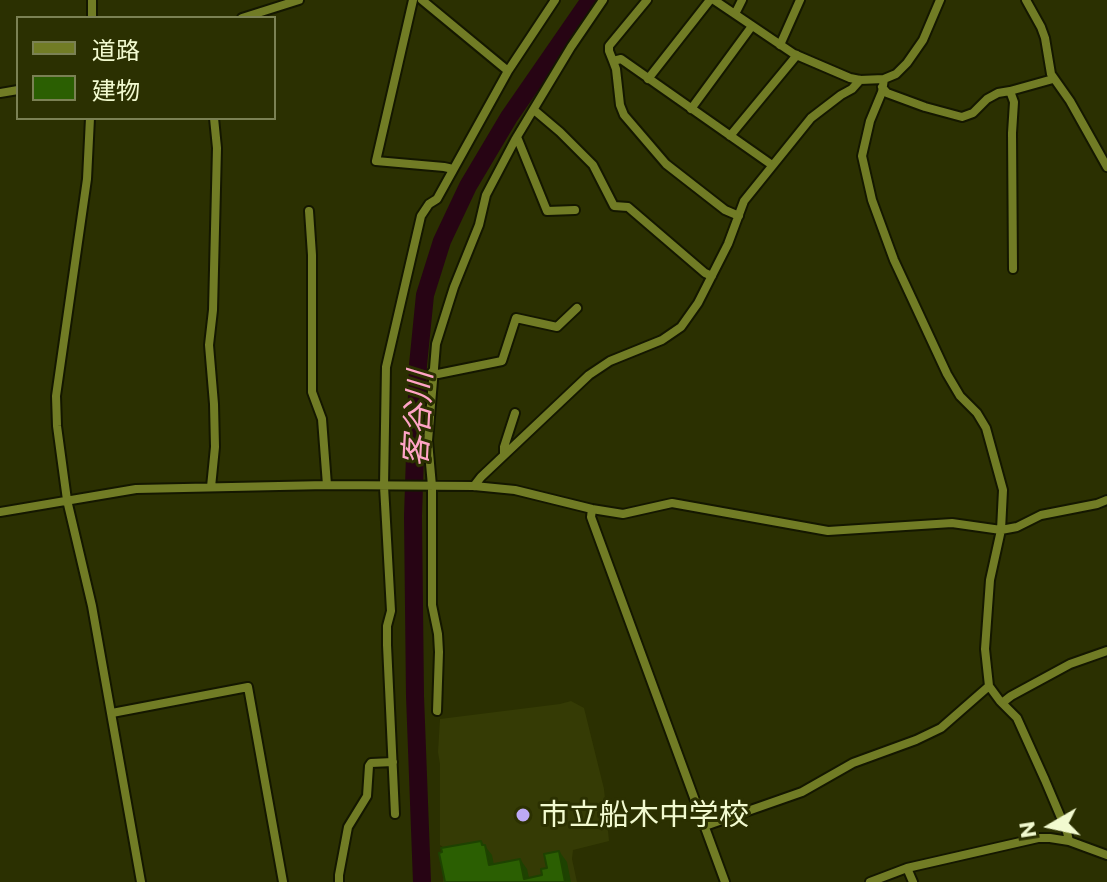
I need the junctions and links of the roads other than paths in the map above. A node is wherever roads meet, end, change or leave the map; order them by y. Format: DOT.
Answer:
graph roads {
  1 [pos="299,0"];
  2 [pos="413,0"];
  3 [pos="422,0"];
  4 [pos="440,0"];
  5 [pos="555,0"];
  6 [pos="603,0"];
  7 [pos="647,0"];
  8 [pos="712,0"];
  9 [pos="742,0"];
  10 [pos="800,0"];
  11 [pos="940,0"];
  12 [pos="1026,0"];
  13 [pos="433,9"];
  14 [pos="735,14"];
  15 [pos="248,16"];
  16 [pos="752,26"];
  17 [pos="780,45"];
  18 [pos="797,55"];
  19 [pos="613,61"];
  20 [pos="508,71"];
  21 [pos="648,79"];
  22 [pos="1053,79"];
  23 [pos="860,80"];
  24 [pos="883,83"];
  25 [pos="1010,91"];
  26 [pos="691,109"];
  27 [pos="534,110"];
  28 [pos="90,120"];
  29 [pos="214,120"];
  30 [pos="730,136"];
  31 [pos="517,137"];
  32 [pos="772,165"];
  33 [pos="1107,167"];
  34 [pos="453,169"];
  35 [pos="575,210"];
  36 [pos="309,211"];
  37 [pos="739,216"];
  38 [pos="1013,269"];
  39 [pos="712,276"];
  40 [pos="577,308"];
  41 [pos="432,372"];
  42 [pos="515,413"];
  43 [pos="503,455"];
  44 [pos="327,485"];
  45 [pos="386,486"];
  46 [pos="429,486"];
  47 [pos="474,486"];
  48 [pos="211,487"];
  49 [pos="67,500"];
  50 [pos="1107,500"];
  51 [pos="592,509"];
  52 [pos="0,512"];
  53 [pos="1001,530"];
  54 [pos="1107,651"];
  55 [pos="989,686"];
  56 [pos="1002,703"];
  57 [pos="437,711"];
  58 [pos="112,713"];
  59 [pos="393,762"];
  60 [pos="395,814"];
  61 [pos="705,826"];
  62 [pos="1069,841"];
  63 [pos="1107,855"];
  64 [pos="907,868"];
  65 [pos="141,882"];
  66 [pos="283,882"];
  67 [pos="339,882"];
  68 [pos="725,882"];
  69 [pos="870,882"];
  70 [pos="913,882"];
  1 -- 15 [label="street"];
  2 -- 34 [label="street"];
  3 -- 13 [label="street"];
  4 -- 13 [label="street"];
  5 -- 20 [label="street"];
  6 -- 27 [label="street"];
  7 -- 19 [label="street"];
  8 -- 14 [label="street"];
  8 -- 21 [label="street"];
  9 -- 14 [label="street"];
  10 -- 17 [label="street"];
  11 -- 24 [label="street"];
  12 -- 22 [label="street"];
  13 -- 20 [label="street"];
  14 -- 16 [label="street"];
  16 -- 17 [label="street"];
  16 -- 26 [label="street"];
  17 -- 18 [label="street"];
  18 -- 23 [label="street"];
  18 -- 30 [label="street"];
  19 -- 21 [label="street"];
  19 -- 37 [label="street"];
  20 -- 34 [label="street"];
  21 -- 26 [label="street"];
  22 -- 25 [label="street"];
  22 -- 33 [label="street"];
  23 -- 24 [label="street"];
  23 -- 32 [label="street"];
  24 -- 25 [label="street"];
  24 -- 53 [label="street"];
  25 -- 38 [label="street"];
  26 -- 30 [label="street"];
  27 -- 31 [label="street"];
  27 -- 39 [label="street"];
  28 -- 49 [label="street"];
  29 -- 48 [label="street"];
  30 -- 32 [label="street"];
  31 -- 35 [label="street"];
  31 -- 41 [label="street"];
  32 -- 37 [label="street"];
  34 -- 45 [label="street"];
  36 -- 44 [label="street"];
  37 -- 39 [label="street"];
  39 -- 43 [label="street"];
  40 -- 41 [label="street"];
  41 -- 46 [label="street"];
  42 -- 43 [label="street"];
  43 -- 47 [label="street"];
  44 -- 45 [label="street"];
  44 -- 48 [label="street"];
  45 -- 46 [label="street"];
  45 -- 59 [label="street"];
  46 -- 47 [label="street"];
  46 -- 57 [label="street"];
  47 -- 51 [label="street"];
  48 -- 49 [label="street"];
  49 -- 52 [label="street"];
  49 -- 58 [label="street"];
  50 -- 53 [label="street"];
  51 -- 53 [label="street"];
  51 -- 61 [label="street"];
  53 -- 55 [label="street"];
  54 -- 56 [label="street"];
  55 -- 56 [label="street"];
  55 -- 61 [label="street"];
  56 -- 62 [label="street"];
  58 -- 65 [label="street"];
  58 -- 66 [label="street"];
  59 -- 60 [label="street"];
  59 -- 67 [label="street"];
  61 -- 68 [label="street"];
  62 -- 63 [label="street"];
  62 -- 64 [label="street"];
  64 -- 69 [label="street"];
  64 -- 70 [label="street"];
}
